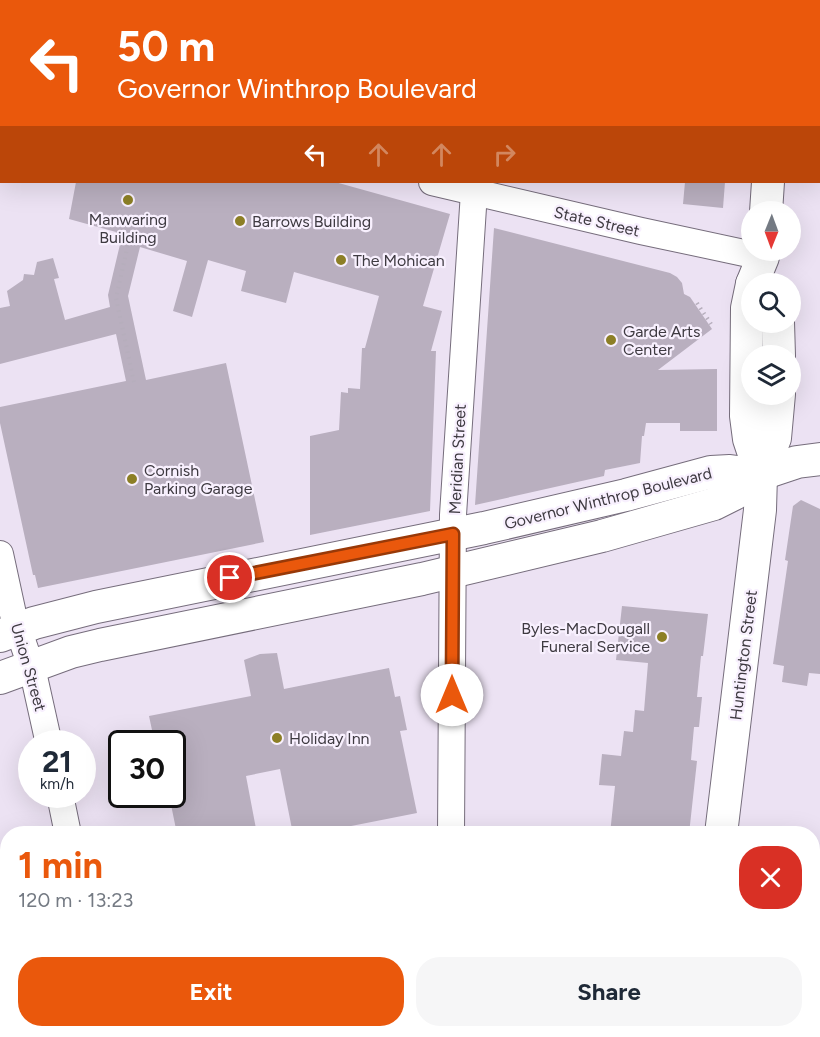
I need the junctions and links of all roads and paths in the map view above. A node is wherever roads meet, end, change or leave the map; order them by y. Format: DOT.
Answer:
graph roads {
  1 [pos="436,183"];
  2 [pos="768,183"];
  3 [pos="474,192"];
  4 [pos="767,201"];
  5 [pos="129,240"];
  6 [pos="761,272"];
  7 [pos="697,303"];
  8 [pos="711,324"];
  9 [pos="134,382"];
  10 [pos="778,405"];
  11 [pos="820,459"];
  12 [pos="761,475"];
  13 [pos="453,534"];
  14 [pos="0,554"];
  15 [pos="453,572"];
  16 [pos="9,632"];
  17 [pos="31,666"];
  18 [pos="0,678"];
  19 [pos="46,730"];
  20 [pos="63,808"];
  21 [pos="66,826"];
  22 [pos="451,826"];
  23 [pos="722,826"];
  1 -- 3 [label="street, State Street"];
  2 -- 4 [label="main road"];
  3 -- 6 [label="street, State Street"];
  3 -- 13 [label="street, Meridian Street"];
  5 -- 9 [label="path"];
  6 -- 12 [label="main road, Huntington Street"];
  7 -- 8 [label="path"];
  10 -- 12 [label="main road, Huntington Street"];
  11 -- 12 [label="main road"];
  12 -- 13 [label="main road, Governor Winthrop Boulevard"];
  12 -- 15 [label="main road, Governor Winthrop Boulevard"];
  12 -- 23 [label="main road, Huntington Street"];
  13 -- 15 [label="street, Meridian Street"];
  13 -- 16 [label="main road, Governor Winthrop Boulevard"];
  14 -- 16 [label="street, Union Street"];
  15 -- 17 [label="main road, Governor Winthrop Boulevard"];
  15 -- 22 [label="street, Meridian Street"];
  16 -- 17 [label="street, Union Street"];
  17 -- 18 [label="main road, Governor Winthrop Boulevard"];
  17 -- 19 [label="street, Union Street"];
  20 -- 21 [label="street"];
}
